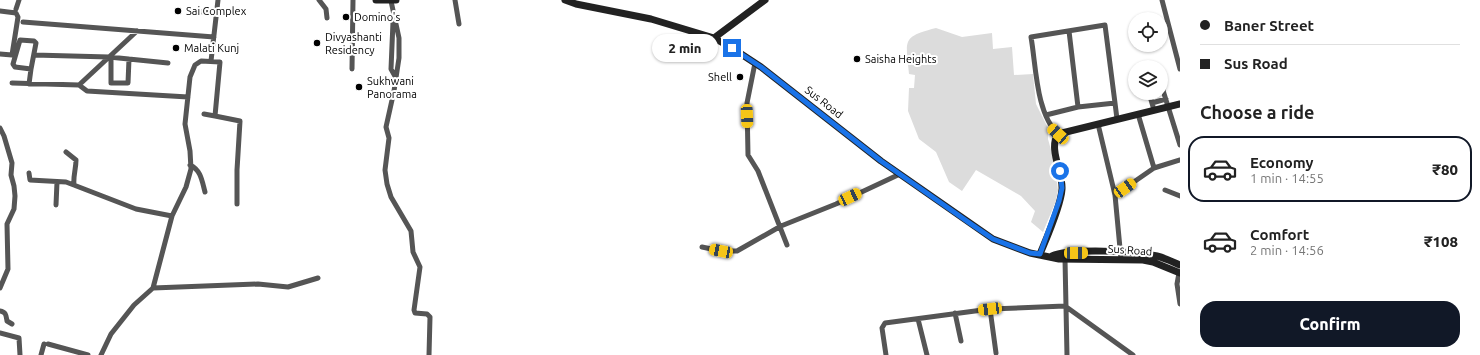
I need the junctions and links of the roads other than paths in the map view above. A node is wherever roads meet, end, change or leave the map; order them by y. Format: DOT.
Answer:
graph roads {
  1 [pos="19,0"];
  2 [pos="218,0"];
  3 [pos="319,0"];
  4 [pos="352,0"];
  5 [pos="376,0"];
  6 [pos="394,0"];
  7 [pos="455,0"];
  8 [pos="565,0"];
  9 [pos="765,0"];
  10 [pos="1162,0"];
  11 [pos="16,9"];
  12 [pos="0,10"];
  13 [pos="197,11"];
  14 [pos="217,14"];
  15 [pos="327,18"];
  16 [pos="23,22"];
  17 [pos="458,24"];
  18 [pos="137,31"];
  19 [pos="1069,31"];
  20 [pos="214,37"];
  21 [pos="714,38"];
  22 [pos="0,54"];
  23 [pos="34,55"];
  24 [pos="110,58"];
  25 [pos="129,60"];
  26 [pos="211,61"];
  27 [pos="168,63"];
  28 [pos="755,63"];
  29 [pos="352,68"];
  30 [pos="31,69"];
  31 [pos="1180,69"];
  32 [pos="12,83"];
  33 [pos="29,84"];
  34 [pos="79,85"];
  35 [pos="188,97"];
  36 [pos="1166,100"];
  37 [pos="1152,102"];
  38 [pos="1115,103"];
  39 [pos="1167,103"];
  40 [pos="1180,104"];
  41 [pos="1078,107"];
  42 [pos="1154,110"];
  43 [pos="204,114"];
  44 [pos="1138,114"];
  45 [pos="1046,115"];
  46 [pos="215,116"];
  47 [pos="1117,119"];
  48 [pos="1098,124"];
  49 [pos="0,128"];
  50 [pos="1058,134"];
  51 [pos="1178,134"];
  52 [pos="1180,145"];
  53 [pos="66,152"];
  54 [pos="1180,160"];
  55 [pos="190,165"];
  56 [pos="1154,168"];
  57 [pos="29,173"];
  58 [pos="900,174"];
  59 [pos="57,182"];
  60 [pos="74,185"];
  61 [pos="1165,190"];
  62 [pos="205,192"];
  63 [pos="1115,195"];
  64 [pos="1180,196"];
  65 [pos="237,204"];
  66 [pos="56,205"];
  67 [pos="172,216"];
  68 [pos="781,226"];
  69 [pos="787,245"];
  70 [pos="702,247"];
  71 [pos="1040,254"];
  72 [pos="1052,256"];
  73 [pos="1120,256"];
  74 [pos="1065,259"];
  75 [pos="1180,270"];
  76 [pos="318,278"];
  77 [pos="0,288"];
  78 [pos="153,288"];
  79 [pos="1180,304"];
  80 [pos="1065,306"];
  81 [pos="990,309"];
  82 [pos="0,311"];
  83 [pos="955,314"];
  84 [pos="918,319"];
  85 [pos="12,324"];
  86 [pos="0,334"];
  87 [pos="961,340"];
  88 [pos="996,353"];
  89 [pos="20,355"];
  90 [pos="41,355"];
  91 [pos="88,355"];
  92 [pos="101,355"];
  93 [pos="429,355"];
  94 [pos="886,355"];
  95 [pos="927,355"];
  96 [pos="1067,355"];
  97 [pos="1133,355"];
  1 -- 11 [label="street"];
  2 -- 14 [label="street"];
  3 -- 15 [label="street"];
  4 -- 29 [label="street"];
  5 -- 6 [label="main road"];
  6 -- 93 [label="street"];
  7 -- 17 [label="street"];
  8 -- 21 [label="main road, Sus Road"];
  9 -- 21 [label="main road"];
  10 -- 31 [label="street"];
  12 -- 22 [label="street"];
  13 -- 14 [label="street"];
  14 -- 20 [label="street"];
  16 -- 18 [label="street"];
  18 -- 20 [label="street"];
  18 -- 24 [label="street"];
  19 -- 38 [label="street"];
  19 -- 41 [label="street"];
  19 -- 45 [label="street"];
  20 -- 26 [label="street"];
  21 -- 28 [label="main road, Sus Road"];
  23 -- 24 [label="street"];
  23 -- 30 [label="street"];
  23 -- 30 [label="street"];
  24 -- 25 [label="street"];
  24 -- 25 [label="street"];
  24 -- 34 [label="street"];
  25 -- 27 [label="street"];
  26 -- 35 [label="street"];
  26 -- 46 [label="street"];
  28 -- 58 [label="main road, Sus Road"];
  28 -- 68 [label="street"];
  30 -- 33 [label="street"];
  32 -- 33 [label="street"];
  33 -- 34 [label="street"];
  34 -- 35 [label="street"];
  35 -- 55 [label="street"];
  36 -- 39 [label="street"];
  37 -- 39 [label="street"];
  37 -- 42 [label="street"];
  38 -- 41 [label="street"];
  38 -- 47 [label="street"];
  39 -- 40 [label="main road"];
  39 -- 42 [label="main road"];
  39 -- 51 [label="street"];
  41 -- 45 [label="street"];
  42 -- 44 [label="main road"];
  43 -- 46 [label="street"];
  44 -- 47 [label="main road"];
  44 -- 56 [label="street"];
  45 -- 50 [label="street"];
  46 -- 65 [label="street"];
  47 -- 48 [label="main road"];
  48 -- 50 [label="main road"];
  48 -- 63 [label="street"];
  49 -- 77 [label="street"];
  50 -- 71 [label="main road"];
  51 -- 52 [label="street"];
  53 -- 60 [label="street"];
  54 -- 56 [label="street"];
  55 -- 62 [label="street"];
  55 -- 67 [label="street"];
  56 -- 63 [label="street"];
  57 -- 59 [label="street"];
  58 -- 68 [label="street"];
  58 -- 71 [label="main road, Sus Road"];
  59 -- 60 [label="street"];
  59 -- 66 [label="street"];
  60 -- 67 [label="street"];
  61 -- 64 [label="street"];
  63 -- 73 [label="street"];
  67 -- 78 [label="street"];
  68 -- 69 [label="street"];
  68 -- 70 [label="street"];
  71 -- 72 [label="main road, Sus Road"];
  72 -- 73 [label="main road, Sus Road"];
  72 -- 74 [label="main road, Sus Road"];
  73 -- 74 [label="main road, Sus Road"];
  73 -- 75 [label="main road, Sus Road"];
  74 -- 80 [label="street"];
  75 -- 79 [label="street"];
  76 -- 78 [label="street"];
  78 -- 92 [label="street"];
  80 -- 81 [label="street"];
  80 -- 96 [label="street"];
  80 -- 97 [label="street"];
  81 -- 83 [label="street"];
  81 -- 88 [label="street"];
  82 -- 85 [label="street"];
  83 -- 84 [label="street"];
  83 -- 87 [label="street"];
  84 -- 94 [label="street"];
  84 -- 95 [label="street"];
  86 -- 89 [label="street"];
  90 -- 91 [label="street"];
}
